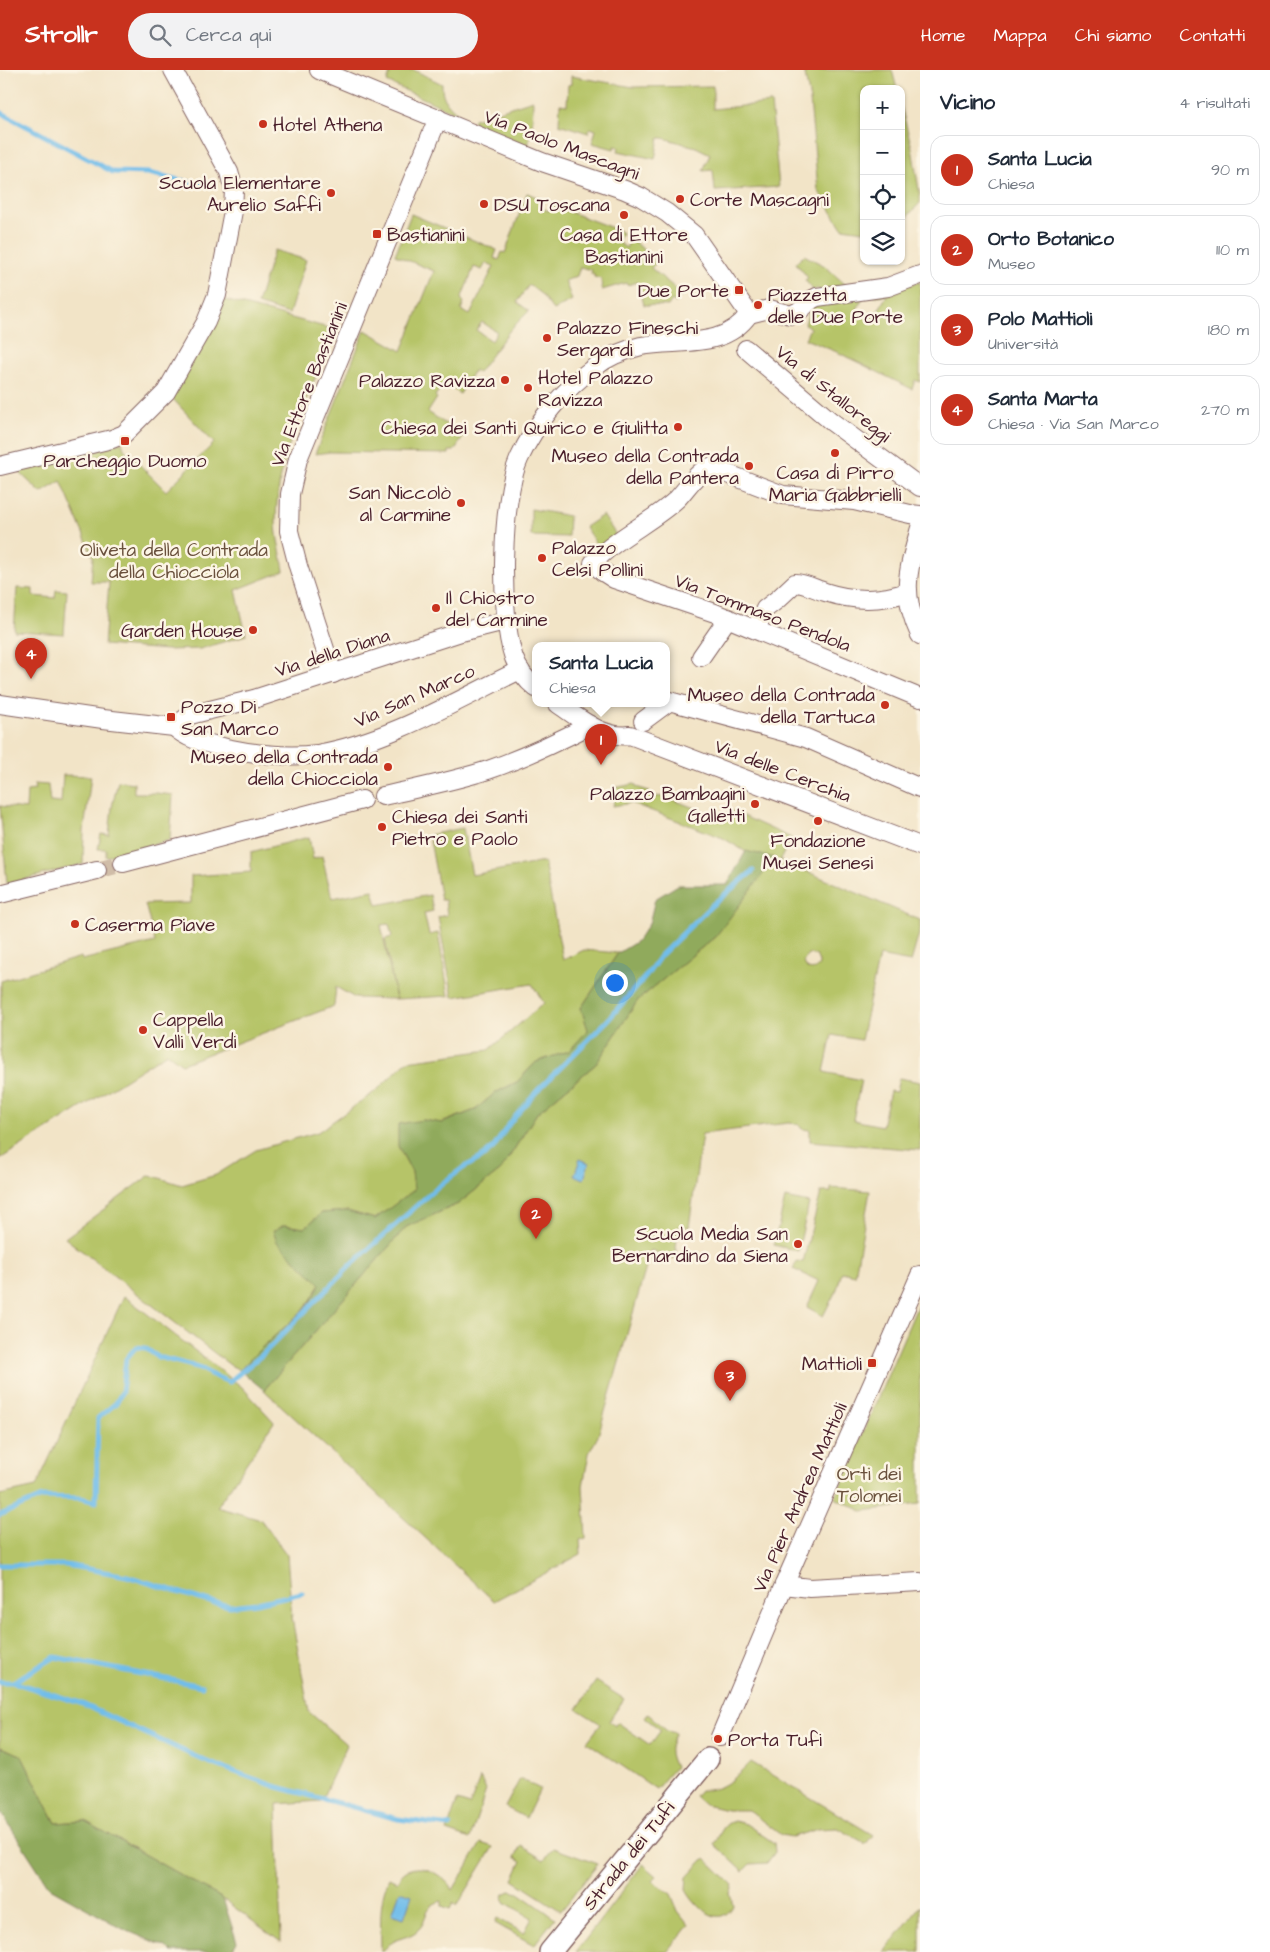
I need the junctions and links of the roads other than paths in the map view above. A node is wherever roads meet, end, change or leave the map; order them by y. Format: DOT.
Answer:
graph roads {
  1 [pos="173,70"];
  2 [pos="318,70"];
  3 [pos="436,123"];
  4 [pos="920,275"];
  5 [pos="749,314"];
  6 [pos="739,342"];
  7 [pos="0,466"];
  8 [pos="920,487"];
  9 [pos="920,515"];
  10 [pos="920,528"];
  11 [pos="907,592"];
  12 [pos="728,618"];
  13 [pos="505,621"];
  14 [pos="756,629"];
  15 [pos="920,635"];
  16 [pos="701,657"];
  17 [pos="520,670"];
  18 [pos="333,674"];
  19 [pos="532,684"];
  20 [pos="920,698"];
  21 [pos="670,703"];
  22 [pos="0,704"];
  23 [pos="563,707"];
  24 [pos="662,707"];
  25 [pos="590,725"];
  26 [pos="174,727"];
  27 [pos="638,727"];
  28 [pos="920,788"];
  29 [pos="383,796"];
  30 [pos="362,800"];
  31 [pos="920,846"];
  32 [pos="122,863"];
  33 [pos="97,870"];
  34 [pos="0,894"];
  35 [pos="920,1275"];
  36 [pos="920,1582"];
  37 [pos="784,1585"];
  38 [pos="715,1746"];
  39 [pos="550,1952"];
  1 -- 7 [label="street"];
  2 -- 3 [label="street, Via Paolo Mascagni"];
  3 -- 5 [label="street, Via Paolo Mascagni"];
  3 -- 18 [label="street, Via Ettore Bastianini"];
  4 -- 5 [label="street"];
  5 -- 6 [label="street"];
  6 -- 8 [label="street, Via di Stalloreggi"];
  6 -- 13 [label="street"];
  9 -- 12 [label="street, Via Tommaso Pendola"];
  10 -- 11 [label="street"];
  11 -- 14 [label="street"];
  11 -- 15 [label="street"];
  12 -- 14 [label="street, Via Tommaso Pendola"];
  12 -- 16 [label="street"];
  13 -- 17 [label="street"];
  13 -- 18 [label="street, Via della Diana"];
  14 -- 20 [label="street, Via Tommaso Pendola"];
  17 -- 19 [label="street"];
  17 -- 26 [label="street, Via San Marco"];
  18 -- 26 [label="street, Via della Diana"];
  21 -- 28 [label="street"];
  22 -- 26 [label="street, Via San Marco"];
  23 -- 25 [label="street, Via delle Cerchia"];
  24 -- 27 [label="street"];
  25 -- 27 [label="street, Via delle Cerchia"];
  25 -- 29 [label="street"];
  27 -- 31 [label="street, Via delle Cerchia"];
  30 -- 32 [label="street"];
  33 -- 34 [label="street"];
  35 -- 37 [label="street, Via Pier Andrea Mattioli"];
  36 -- 37 [label="street"];
  37 -- 38 [label="street, Via Pier Andrea Mattioli"];
  38 -- 39 [label="street, Strada dei Tufi"];
}
